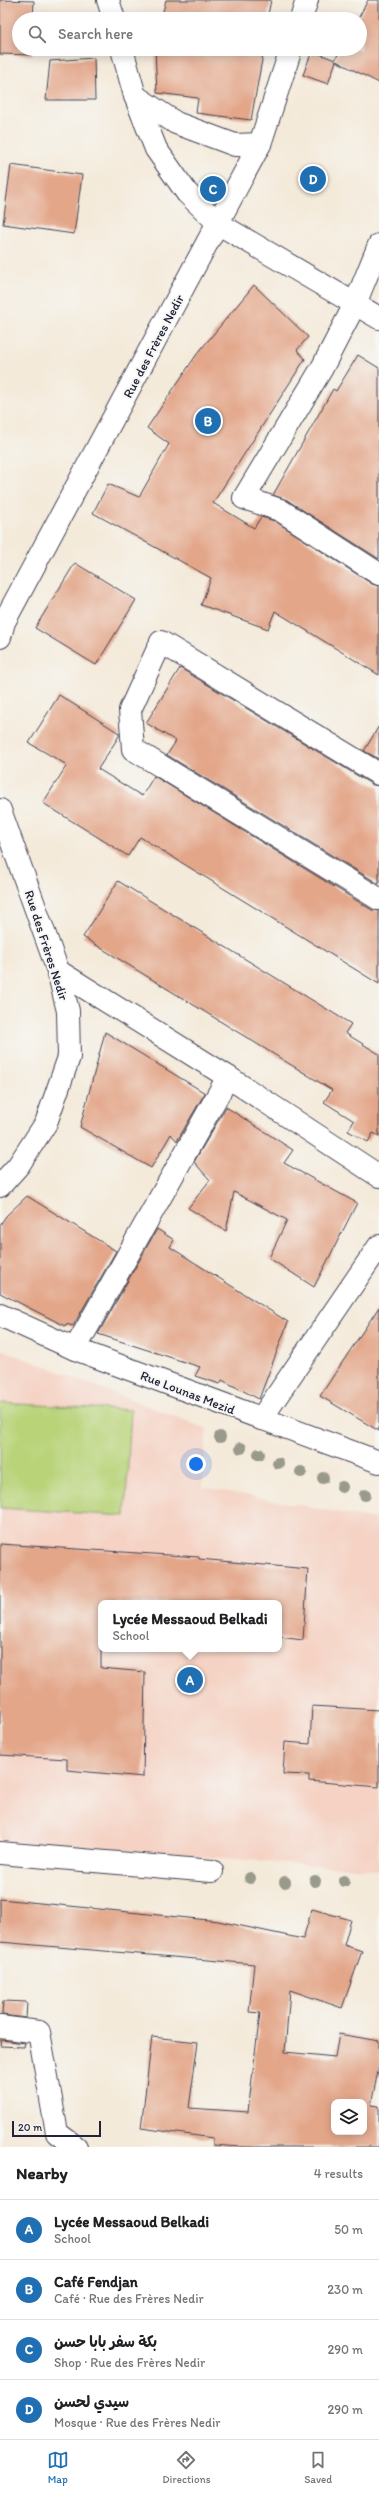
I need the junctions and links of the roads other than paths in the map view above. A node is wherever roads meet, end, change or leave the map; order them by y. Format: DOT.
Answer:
graph roads {
  1 [pos="108,0"];
  2 [pos="307,0"];
  3 [pos="112,12"];
  4 [pos="303,12"];
  5 [pos="124,56"];
  6 [pos="289,56"];
  7 [pos="135,96"];
  8 [pos="260,144"];
  9 [pos="219,224"];
  10 [pos="379,245"];
  11 [pos="355,304"];
  12 [pos="379,318"];
  13 [pos="379,574"];
  14 [pos="0,637"];
  15 [pos="379,774"];
  16 [pos="0,810"];
  17 [pos="379,899"];
  18 [pos="58,971"];
  19 [pos="228,1077"];
  20 [pos="379,1176"];
  21 [pos="0,1186"];
  22 [pos="379,1246"];
  23 [pos="0,1315"];
  24 [pos="75,1349"];
  25 [pos="261,1419"];
  26 [pos="379,1462"];
  27 [pos="0,1853"];
  28 [pos="212,1871"];
  29 [pos="0,2028"];
  30 [pos="76,2147"];
  1 -- 3 [label="street"];
  2 -- 4 [label="street"];
  5 -- 7 [label="street"];
  6 -- 8 [label="street, Rue des Frères Nedir"];
  7 -- 8 [label="street"];
  7 -- 9 [label="street"];
  8 -- 9 [label="street, Rue des Frères Nedir"];
  9 -- 11 [label="street"];
  9 -- 14 [label="street, Rue des Frères Nedir"];
  10 -- 11 [label="street"];
  11 -- 12 [label="street"];
  11 -- 13 [label="street"];
  15 -- 17 [label="street"];
  16 -- 18 [label="street, Rue des Frères Nedir"];
  18 -- 19 [label="street"];
  18 -- 21 [label="street, Rue des Frères Nedir"];
  19 -- 20 [label="street"];
  19 -- 24 [label="street"];
  22 -- 25 [label="street"];
  23 -- 24 [label="street, Rue Lounas Mezid"];
  24 -- 25 [label="street, Rue Lounas Mezid"];
  25 -- 26 [label="street, Rue Lounas Mezid"];
  27 -- 28 [label="street"];
  29 -- 30 [label="street"];
}
